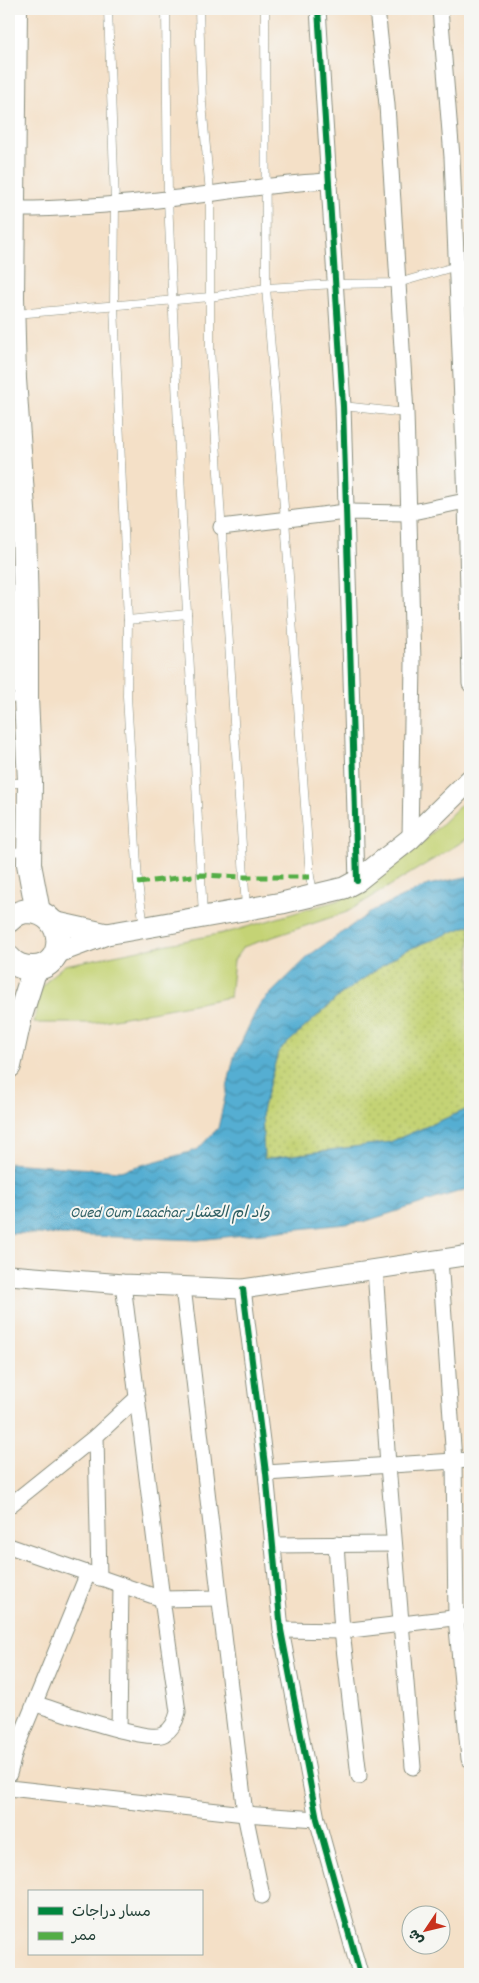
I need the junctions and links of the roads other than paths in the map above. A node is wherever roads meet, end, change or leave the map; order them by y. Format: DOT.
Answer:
graph roads {
  1 [pos="15,9"];
  2 [pos="108,9"];
  3 [pos="166,9"];
  4 [pos="199,9"];
  5 [pos="265,9"];
  6 [pos="318,9"];
  7 [pos="377,9"];
  8 [pos="440,9"];
  9 [pos="12,110"];
  10 [pos="330,181"];
  11 [pos="266,186"];
  12 [pos="210,193"];
  13 [pos="168,199"];
  14 [pos="115,203"];
  15 [pos="11,209"];
  16 [pos="463,266"];
  17 [pos="398,283"];
  18 [pos="336,284"];
  19 [pos="266,288"];
  20 [pos="210,298"];
  21 [pos="172,300"];
  22 [pos="11,303"];
  23 [pos="114,306"];
  24 [pos="11,379"];
  25 [pos="343,406"];
  26 [pos="406,413"];
  27 [pos="468,500"];
  28 [pos="346,512"];
  29 [pos="408,514"];
  30 [pos="285,519"];
  31 [pos="16,524"];
  32 [pos="221,527"];
  33 [pos="187,614"];
  34 [pos="18,618"];
  35 [pos="128,620"];
  36 [pos="470,684"];
  37 [pos="17,698"];
  38 [pos="470,780"];
  39 [pos="20,783"];
  40 [pos="410,839"];
  41 [pos="22,856"];
  42 [pos="357,881"];
  43 [pos="314,896"];
  44 [pos="246,910"];
  45 [pos="46,917"];
  46 [pos="203,918"];
  47 [pos="10,919"];
  48 [pos="144,929"];
  49 [pos="107,934"];
  50 [pos="56,953"];
  51 [pos="10,960"];
  52 [pos="35,968"];
  53 [pos="20,1016"];
  54 [pos="9,1066"];
  55 [pos="470,1255"];
  56 [pos="440,1259"];
  57 [pos="375,1269"];
  58 [pos="9,1274"];
  59 [pos="123,1284"];
  60 [pos="183,1287"];
  61 [pos="244,1289"];
  62 [pos="138,1398"];
  63 [pos="96,1436"];
  64 [pos="470,1460"];
  65 [pos="454,1461"];
  66 [pos="388,1466"];
  67 [pos="266,1473"];
  68 [pos="9,1506"];
  69 [pos="336,1544"];
  70 [pos="394,1544"];
  71 [pos="272,1545"];
  72 [pos="9,1546"];
  73 [pos="94,1576"];
  74 [pos="121,1585"];
  75 [pos="219,1598"];
  76 [pos="162,1599"];
  77 [pos="463,1617"];
  78 [pos="401,1625"];
  79 [pos="281,1630"];
  80 [pos="342,1631"];
  81 [pos="36,1704"];
  82 [pos="119,1730"];
  83 [pos="468,1759"];
  84 [pos="413,1767"];
  85 [pos="9,1774"];
  86 [pos="359,1776"];
  87 [pos="9,1788"];
  88 [pos="245,1814"];
  89 [pos="317,1819"];
  90 [pos="262,1896"];
  91 [pos="360,1974"];
  1 -- 9 [label="main road"];
  2 -- 14 [label="lane"];
  3 -- 13 [label="lane"];
  4 -- 12 [label="lane"];
  5 -- 11 [label="lane"];
  6 -- 10 [label="street"];
  7 -- 17 [label="street"];
  8 -- 16 [label="street"];
  9 -- 15 [label="main road"];
  10 -- 11 [label="street"];
  10 -- 18 [label="street"];
  11 -- 12 [label="street"];
  11 -- 19 [label="lane"];
  12 -- 13 [label="street"];
  12 -- 20 [label="lane"];
  13 -- 14 [label="street"];
  13 -- 21 [label="lane"];
  14 -- 15 [label="street"];
  14 -- 23 [label="lane"];
  15 -- 22 [label="main road"];
  16 -- 17 [label="lane"];
  16 -- 27 [label="street"];
  17 -- 18 [label="lane"];
  17 -- 26 [label="street"];
  18 -- 19 [label="lane"];
  18 -- 25 [label="street"];
  19 -- 20 [label="lane"];
  19 -- 30 [label="lane"];
  20 -- 21 [label="lane"];
  20 -- 32 [label="lane"];
  21 -- 23 [label="lane"];
  21 -- 33 [label="lane"];
  22 -- 23 [label="lane"];
  22 -- 24 [label="main road"];
  23 -- 35 [label="lane"];
  24 -- 31 [label="main road"];
  25 -- 26 [label="lane"];
  25 -- 28 [label="street"];
  26 -- 29 [label="street"];
  27 -- 29 [label="street"];
  27 -- 36 [label="street"];
  28 -- 29 [label="street"];
  28 -- 30 [label="street"];
  28 -- 42 [label="street"];
  29 -- 40 [label="street"];
  30 -- 32 [label="street"];
  30 -- 43 [label="lane"];
  31 -- 34 [label="main road"];
  32 -- 44 [label="lane"];
  33 -- 35 [label="lane"];
  33 -- 46 [label="lane"];
  34 -- 37 [label="main road"];
  35 -- 48 [label="lane"];
  37 -- 39 [label="main road"];
  38 -- 40 [label="main road"];
  39 -- 41 [label="main road"];
  40 -- 42 [label="main road"];
  41 -- 45 [label="main road"];
  41 -- 47 [label="main road"];
  42 -- 43 [label="main road"];
  43 -- 44 [label="main road"];
  44 -- 46 [label="main road"];
  45 -- 47 [label="main road"];
  45 -- 49 [label="main road"];
  45 -- 50 [label="main road"];
  46 -- 48 [label="main road"];
  48 -- 49 [label="main road"];
  49 -- 50 [label="main road"];
  50 -- 52 [label="main road"];
  51 -- 52 [label="main road"];
  51 -- 53 [label="main road"];
  52 -- 53 [label="main road"];
  53 -- 54 [label="main road"];
  55 -- 56 [label="street"];
  56 -- 57 [label="street"];
  56 -- 65 [label="street"];
  57 -- 61 [label="street"];
  57 -- 66 [label="street"];
  58 -- 59 [label="street"];
  59 -- 60 [label="street"];
  59 -- 62 [label="street"];
  60 -- 61 [label="street"];
  60 -- 75 [label="street"];
  61 -- 67 [label="street"];
  62 -- 63 [label="street"];
  62 -- 76 [label="street"];
  63 -- 68 [label="street"];
  63 -- 73 [label="street"];
  64 -- 65 [label="street"];
  65 -- 66 [label="street"];
  65 -- 77 [label="street"];
  66 -- 67 [label="street"];
  66 -- 70 [label="street"];
  67 -- 71 [label="street"];
  69 -- 70 [label="street"];
  69 -- 71 [label="street"];
  69 -- 80 [label="street"];
  70 -- 78 [label="street"];
  71 -- 79 [label="street"];
  72 -- 73 [label="street"];
  73 -- 74 [label="street"];
  73 -- 81 [label="street"];
  74 -- 76 [label="street"];
  74 -- 82 [label="street"];
  75 -- 76 [label="street"];
  75 -- 88 [label="street"];
  76 -- 82 [label="street"];
  77 -- 78 [label="street"];
  77 -- 83 [label="street"];
  78 -- 80 [label="street"];
  78 -- 84 [label="street"];
  79 -- 80 [label="street"];
  79 -- 89 [label="street"];
  80 -- 86 [label="street"];
  81 -- 82 [label="street"];
  81 -- 85 [label="street"];
  87 -- 88 [label="street"];
  88 -- 89 [label="street"];
  88 -- 90 [label="street"];
  89 -- 91 [label="street"];
}
